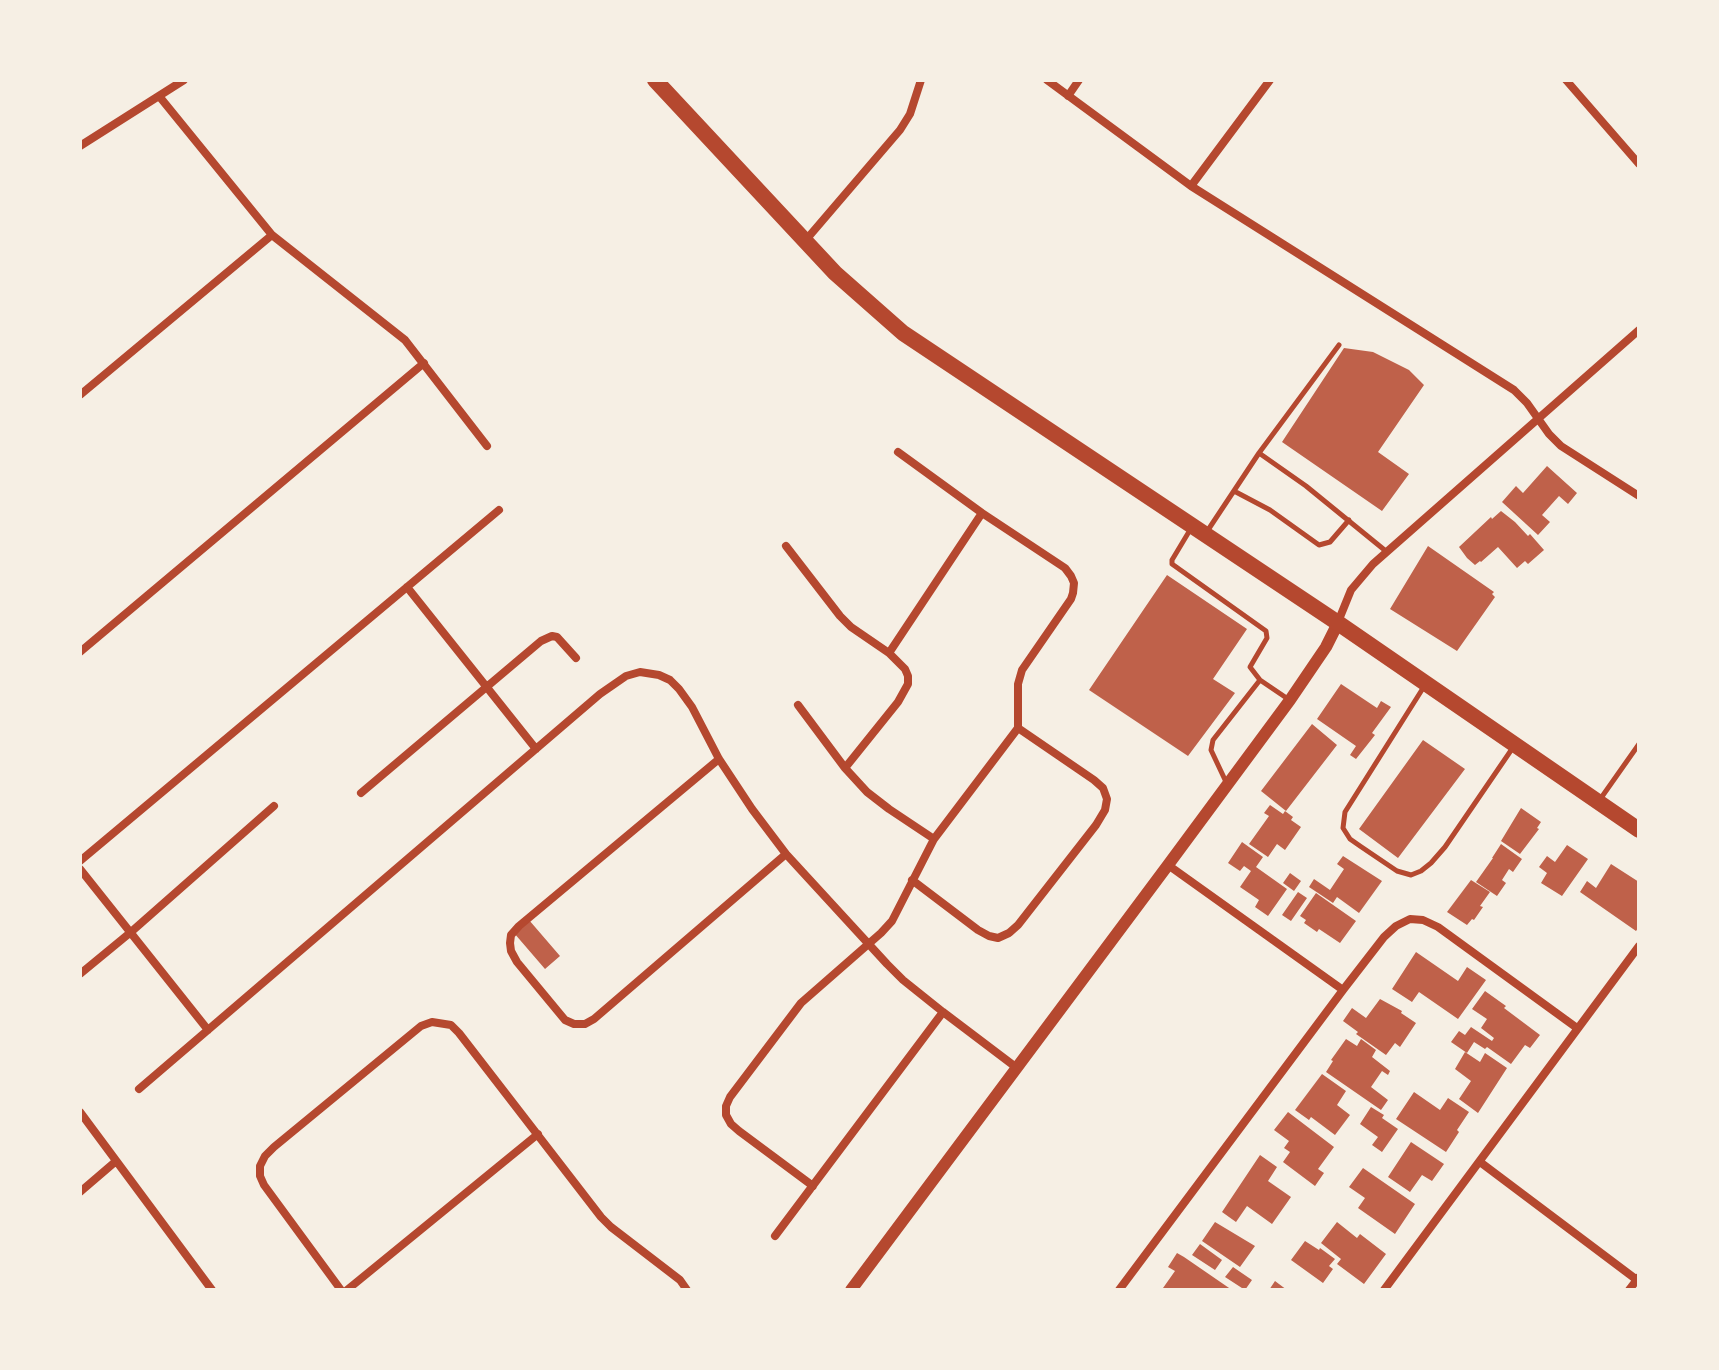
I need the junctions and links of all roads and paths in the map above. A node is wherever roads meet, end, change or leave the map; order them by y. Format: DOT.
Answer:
graph roads {
  1 [pos="184,80"];
  2 [pos="655,80"];
  3 [pos="921,80"];
  4 [pos="1047,80"];
  5 [pos="1079,80"];
  6 [pos="1270,80"];
  7 [pos="1566,80"];
  8 [pos="159,96"];
  9 [pos="1068,96"];
  10 [pos="80,146"];
  11 [pos="1639,164"];
  12 [pos="1191,186"];
  13 [pos="272,235"];
  14 [pos="805,241"];
  15 [pos="1639,330"];
  16 [pos="1339,345"];
  17 [pos="424,363"];
  18 [pos="80,395"];
  19 [pos="1538,418"];
  20 [pos="487,446"];
  21 [pos="898,452"];
  22 [pos="1259,453"];
  23 [pos="1234,491"];
  24 [pos="1639,496"];
  25 [pos="499,510"];
  26 [pos="982,513"];
  27 [pos="1349,520"];
  28 [pos="1198,531"];
  29 [pos="786,546"];
  30 [pos="1387,552"];
  31 [pos="407,587"];
  32 [pos="1338,623"];
  33 [pos="80,652"];
  34 [pos="889,653"];
  35 [pos="576,658"];
  36 [pos="1260,680"];
  37 [pos="1426,684"];
  38 [pos="488,688"];
  39 [pos="1290,700"];
  40 [pos="798,705"];
  41 [pos="1018,728"];
  42 [pos="1639,744"];
  43 [pos="1515,745"];
  44 [pos="536,749"];
  45 [pos="719,759"];
  46 [pos="845,768"];
  47 [pos="1227,785"];
  48 [pos="361,793"];
  49 [pos="1598,802"];
  50 [pos="274,806"];
  51 [pos="1636,823"];
  52 [pos="934,839"];
  53 [pos="786,854"];
  54 [pos="80,861"];
  55 [pos="1168,865"];
  56 [pos="80,869"];
  57 [pos="912,880"];
  58 [pos="131,932"];
  59 [pos="868,944"];
  60 [pos="1639,946"];
  61 [pos="80,974"];
  62 [pos="1343,990"];
  63 [pos="943,1012"];
  64 [pos="1577,1028"];
  65 [pos="208,1030"];
  66 [pos="1017,1068"];
  67 [pos="139,1089"];
  68 [pos="80,1112"];
  69 [pos="538,1134"];
  70 [pos="115,1162"];
  71 [pos="1480,1162"];
  72 [pos="813,1186"];
  73 [pos="80,1192"];
  74 [pos="775,1236"];
  75 [pos="1638,1278"];
  76 [pos="212,1290"];
  77 [pos="344,1290"];
  78 [pos="687,1290"];
  79 [pos="851,1290"];
  80 [pos="1119,1290"];
  81 [pos="1384,1290"];
  82 [pos="1629,1290"];
  1 -- 8 [label="street"];
  2 -- 14 [label="main road"];
  3 -- 14 [label="street"];
  4 -- 9 [label="street"];
  5 -- 9 [label="street"];
  6 -- 12 [label="street"];
  7 -- 11 [label="street"];
  8 -- 10 [label="street"];
  8 -- 13 [label="street"];
  9 -- 12 [label="street"];
  12 -- 19 [label="street"];
  13 -- 17 [label="street"];
  13 -- 18 [label="street"];
  14 -- 28 [label="main road"];
  15 -- 19 [label="street"];
  16 -- 22 [label="lane"];
  17 -- 20 [label="street"];
  17 -- 33 [label="street"];
  19 -- 24 [label="street"];
  19 -- 30 [label="street"];
  21 -- 26 [label="street"];
  22 -- 23 [label="lane"];
  22 -- 27 [label="lane"];
  23 -- 27 [label="lane"];
  23 -- 28 [label="lane"];
  25 -- 31 [label="street"];
  26 -- 34 [label="street"];
  26 -- 41 [label="street"];
  27 -- 30 [label="lane"];
  28 -- 32 [label="main road"];
  28 -- 36 [label="lane"];
  29 -- 34 [label="street"];
  30 -- 32 [label="street"];
  31 -- 38 [label="street"];
  31 -- 54 [label="street"];
  32 -- 37 [label="main road"];
  32 -- 39 [label="street"];
  34 -- 46 [label="street"];
  35 -- 38 [label="street"];
  36 -- 39 [label="lane"];
  36 -- 47 [label="lane"];
  37 -- 43 [label="main road"];
  37 -- 43 [label="lane"];
  38 -- 44 [label="street"];
  38 -- 48 [label="street"];
  39 -- 47 [label="street"];
  40 -- 46 [label="street"];
  41 -- 52 [label="street"];
  41 -- 57 [label="street"];
  42 -- 49 [label="lane"];
  43 -- 49 [label="main road"];
  44 -- 45 [label="street"];
  44 -- 65 [label="street"];
  45 -- 53 [label="street"];
  45 -- 53 [label="street"];
  46 -- 52 [label="street"];
  47 -- 55 [label="street"];
  49 -- 51 [label="main road"];
  50 -- 58 [label="street"];
  52 -- 57 [label="street"];
  53 -- 59 [label="street"];
  55 -- 62 [label="street"];
  55 -- 66 [label="street"];
  56 -- 58 [label="street"];
  57 -- 59 [label="street"];
  58 -- 61 [label="street"];
  58 -- 65 [label="street"];
  59 -- 63 [label="street"];
  59 -- 72 [label="street"];
  60 -- 64 [label="street"];
  62 -- 64 [label="street"];
  62 -- 80 [label="street"];
  63 -- 66 [label="street"];
  63 -- 72 [label="street"];
  64 -- 71 [label="street"];
  65 -- 67 [label="street"];
  66 -- 79 [label="street"];
  68 -- 70 [label="street"];
  69 -- 77 [label="street"];
  69 -- 77 [label="street"];
  69 -- 78 [label="street"];
  70 -- 73 [label="street"];
  70 -- 76 [label="street"];
  71 -- 75 [label="street"];
  71 -- 81 [label="street"];
  72 -- 74 [label="street"];
  75 -- 82 [label="street"];
}
